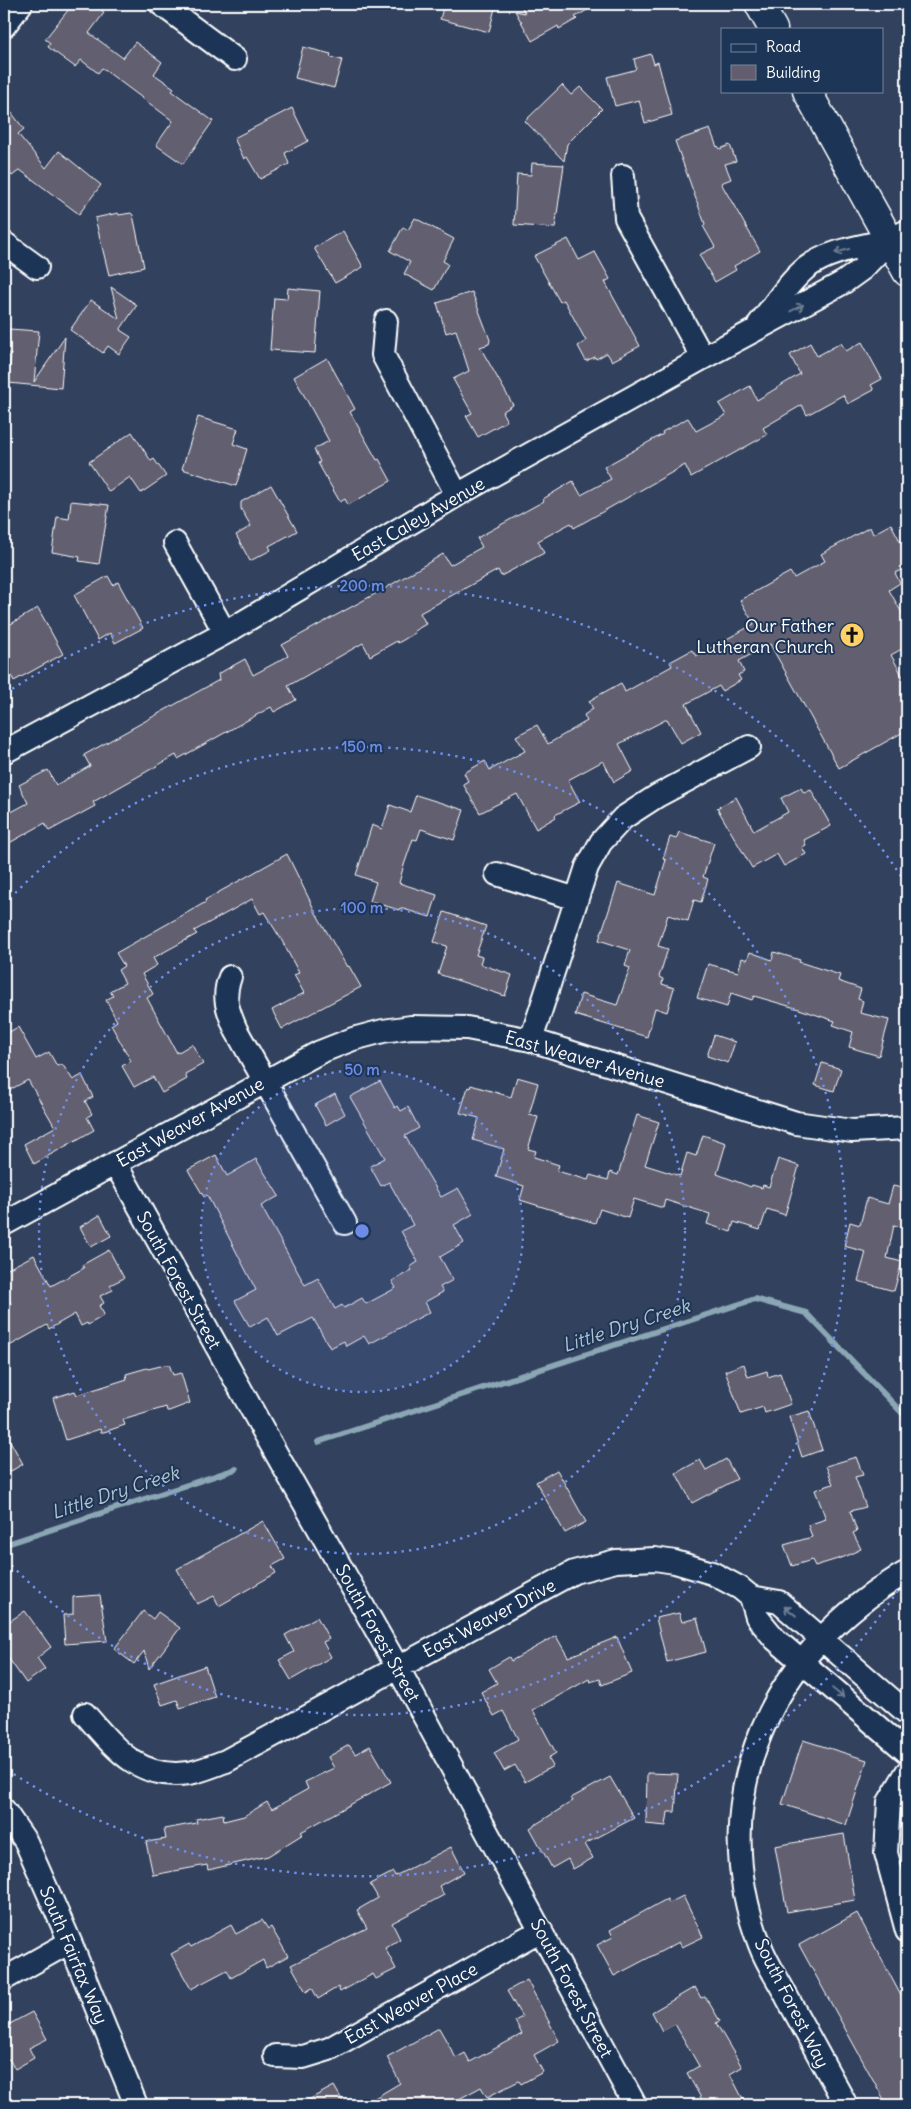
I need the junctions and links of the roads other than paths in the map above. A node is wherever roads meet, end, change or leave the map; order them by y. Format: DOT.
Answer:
graph roads {
  1 [pos="21,4"];
  2 [pos="161,4"];
  3 [pos="759,4"];
  4 [pos="4,26"];
  5 [pos="772,28"];
  6 [pos="235,59"];
  7 [pos="808,92"];
  8 [pos="623,176"];
  9 [pos="898,236"];
  10 [pos="4,243"];
  11 [pos="36,267"];
  12 [pos="907,272"];
  13 [pos="386,321"];
  14 [pos="754,330"];
  15 [pos="703,358"];
  16 [pos="457,495"];
  17 [pos="175,543"];
  18 [pos="225,633"];
  19 [pos="749,747"];
  20 [pos="4,752"];
  21 [pos="497,874"];
  22 [pos="576,899"];
  23 [pos="230,976"];
  24 [pos="531,1040"];
  25 [pos="264,1081"];
  26 [pos="907,1128"];
  27 [pos="115,1163"];
  28 [pos="4,1224"];
  29 [pos="345,1224"];
  30 [pos="907,1572"];
  31 [pos="752,1597"];
  32 [pos="822,1638"];
  33 [pos="801,1662"];
  34 [pos="398,1668"];
  35 [pos="907,1713"];
  36 [pos="85,1714"];
  37 [pos="907,1752"];
  38 [pos="907,1772"];
  39 [pos="4,1810"];
  40 [pos="541,1930"];
  41 [pos="907,1931"];
  42 [pos="70,1942"];
  43 [pos="4,1979"];
  44 [pos="275,2056"];
  45 [pos="136,2105"];
  46 [pos="635,2105"];
  47 [pos="846,2105"];
  1 -- 4 [label="street"];
  2 -- 6 [label="street"];
  3 -- 5 [label="main road"];
  7 -- 9 [label="main road"];
  8 -- 15 [label="street"];
  9 -- 12 [label="main road"];
  14 -- 9 [label="street, East Caley Avenue, one-way"];
  9 -- 14 [label="street, East Caley Avenue, one-way"];
  10 -- 11 [label="street"];
  13 -- 16 [label="street"];
  14 -- 15 [label="street, East Caley Avenue"];
  15 -- 16 [label="street, East Caley Avenue"];
  16 -- 18 [label="street, East Caley Avenue"];
  17 -- 18 [label="street"];
  18 -- 20 [label="street, East Caley Avenue"];
  19 -- 22 [label="street"];
  21 -- 22 [label="street"];
  22 -- 24 [label="street"];
  23 -- 25 [label="street"];
  24 -- 25 [label="street, East Weaver Avenue"];
  24 -- 26 [label="street, East Weaver Avenue"];
  25 -- 27 [label="street, East Weaver Avenue"];
  25 -- 29 [label="street"];
  27 -- 28 [label="street, East Weaver Avenue"];
  27 -- 34 [label="street, South Forest Street"];
  30 -- 32 [label="street, South Forest Way"];
  32 -- 31 [label="street, East Weaver Drive, one-way"];
  31 -- 33 [label="street"];
  31 -- 34 [label="street, East Weaver Drive"];
  32 -- 33 [label="street, South Forest Way"];
  32 -- 35 [label="street, East Weaver Drive"];
  33 -- 37 [label="street, one-way"];
  33 -- 47 [label="street, South Forest Way"];
  34 -- 36 [label="street, East Weaver Drive"];
  34 -- 40 [label="street, South Forest Street"];
  38 -- 41 [label="street"];
  39 -- 42 [label="street, South Fairfax Way"];
  40 -- 44 [label="street, East Weaver Place"];
  40 -- 46 [label="street, South Forest Street"];
  42 -- 43 [label="street"];
  42 -- 45 [label="street, South Fairfax Way"];
}
